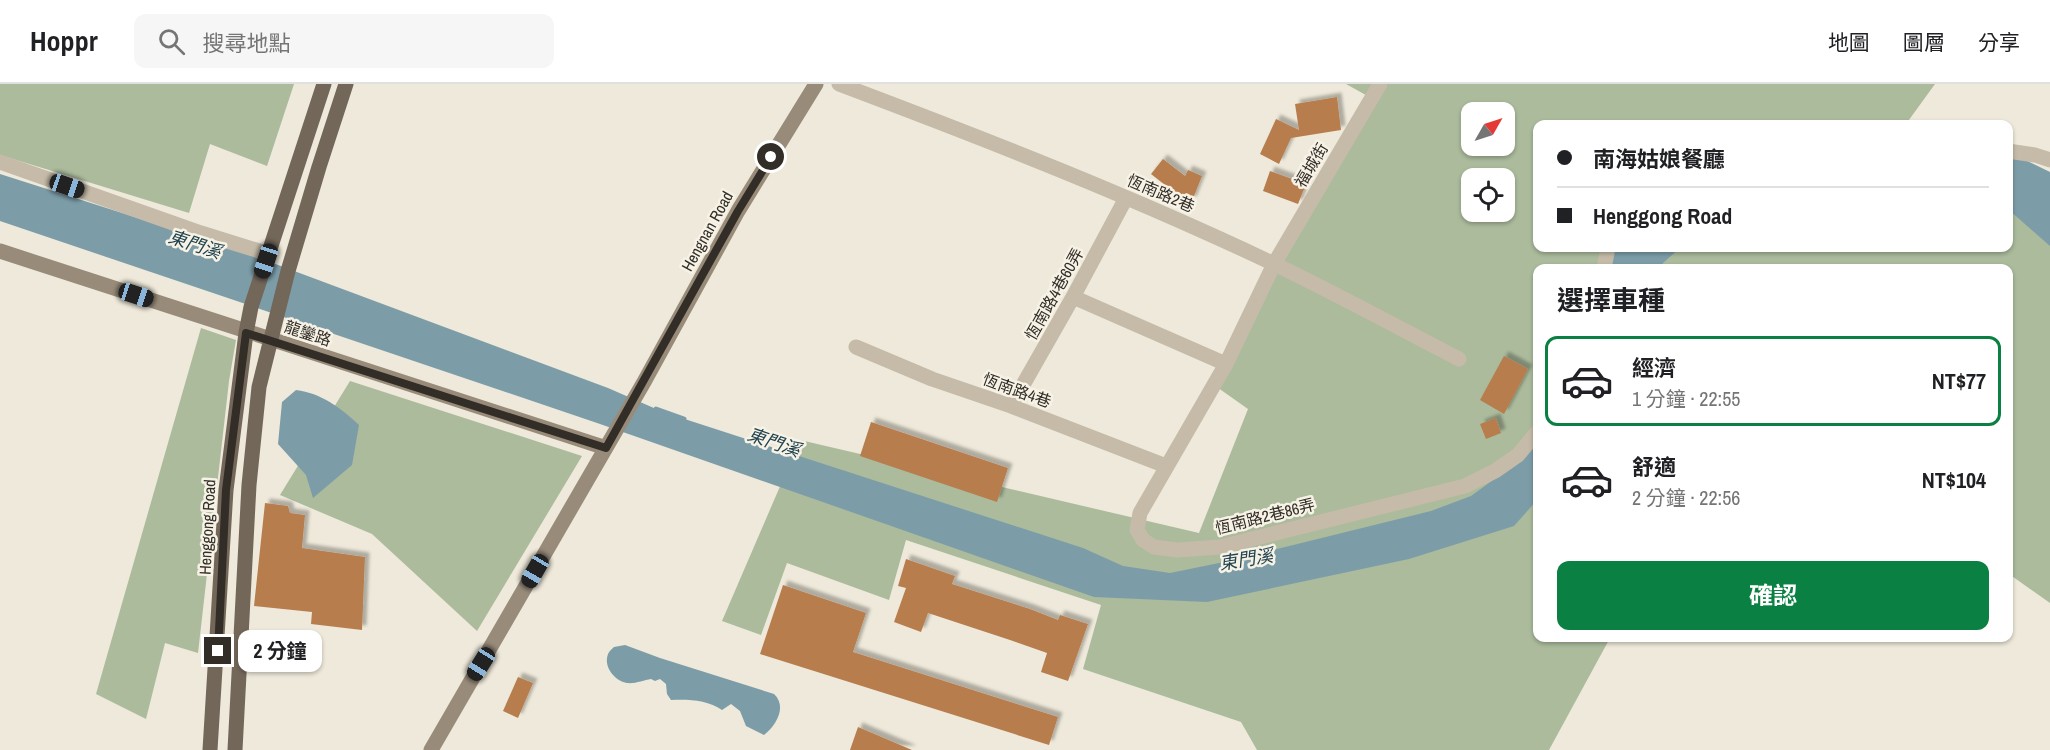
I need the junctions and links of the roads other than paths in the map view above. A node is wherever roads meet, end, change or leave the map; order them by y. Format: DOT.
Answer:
graph roads {
  1 [pos="324,84"];
  2 [pos="346,84"];
  3 [pos="816,84"];
  4 [pos="839,84"];
  5 [pos="1380,84"];
  6 [pos="2013,152"];
  7 [pos="2050,160"];
  8 [pos="0,162"];
  9 [pos="1126,198"];
  10 [pos="0,252"];
  11 [pos="268,258"];
  12 [pos="1274,264"];
  13 [pos="1073,297"];
  14 [pos="246,333"];
  15 [pos="270,340"];
  16 [pos="856,347"];
  17 [pos="1459,359"];
  18 [pos="1226,364"];
  19 [pos="1011,406"];
  20 [pos="1533,437"];
  21 [pos="606,448"];
  22 [pos="1166,466"];
  23 [pos="210,750"];
  24 [pos="235,750"];
  25 [pos="431,750"];
  1 -- 11 [label="main road"];
  2 -- 15 [label="main road"];
  3 -- 21 [label="street, Hengnan Road"];
  4 -- 9 [label="street, 恆南路2巷"];
  5 -- 12 [label="street, 福城街"];
  6 -- 7 [label="street"];
  8 -- 11 [label="street"];
  9 -- 12 [label="street, 恆南路2巷"];
  9 -- 13 [label="street, 恆南路4巷60弄"];
  10 -- 14 [label="street, 龍鑾路"];
  11 -- 14 [label="main road, Henggong Road"];
  12 -- 17 [label="street, 恆南路2巷"];
  12 -- 18 [label="street, 恆南路2巷86弄"];
  13 -- 18 [label="street"];
  13 -- 19 [label="street, 恆南路4巷60弄"];
  14 -- 15 [label="street, 龍鑾路"];
  14 -- 23 [label="main road, Henggong Road"];
  15 -- 21 [label="street, 龍鑾路"];
  15 -- 24 [label="main road"];
  16 -- 19 [label="street, 恆南路4巷"];
  18 -- 22 [label="street, 恆南路2巷86弄"];
  19 -- 22 [label="street, 恆南路4巷"];
  20 -- 22 [label="street, 恆南路2巷86弄"];
  21 -- 25 [label="street"];
}
